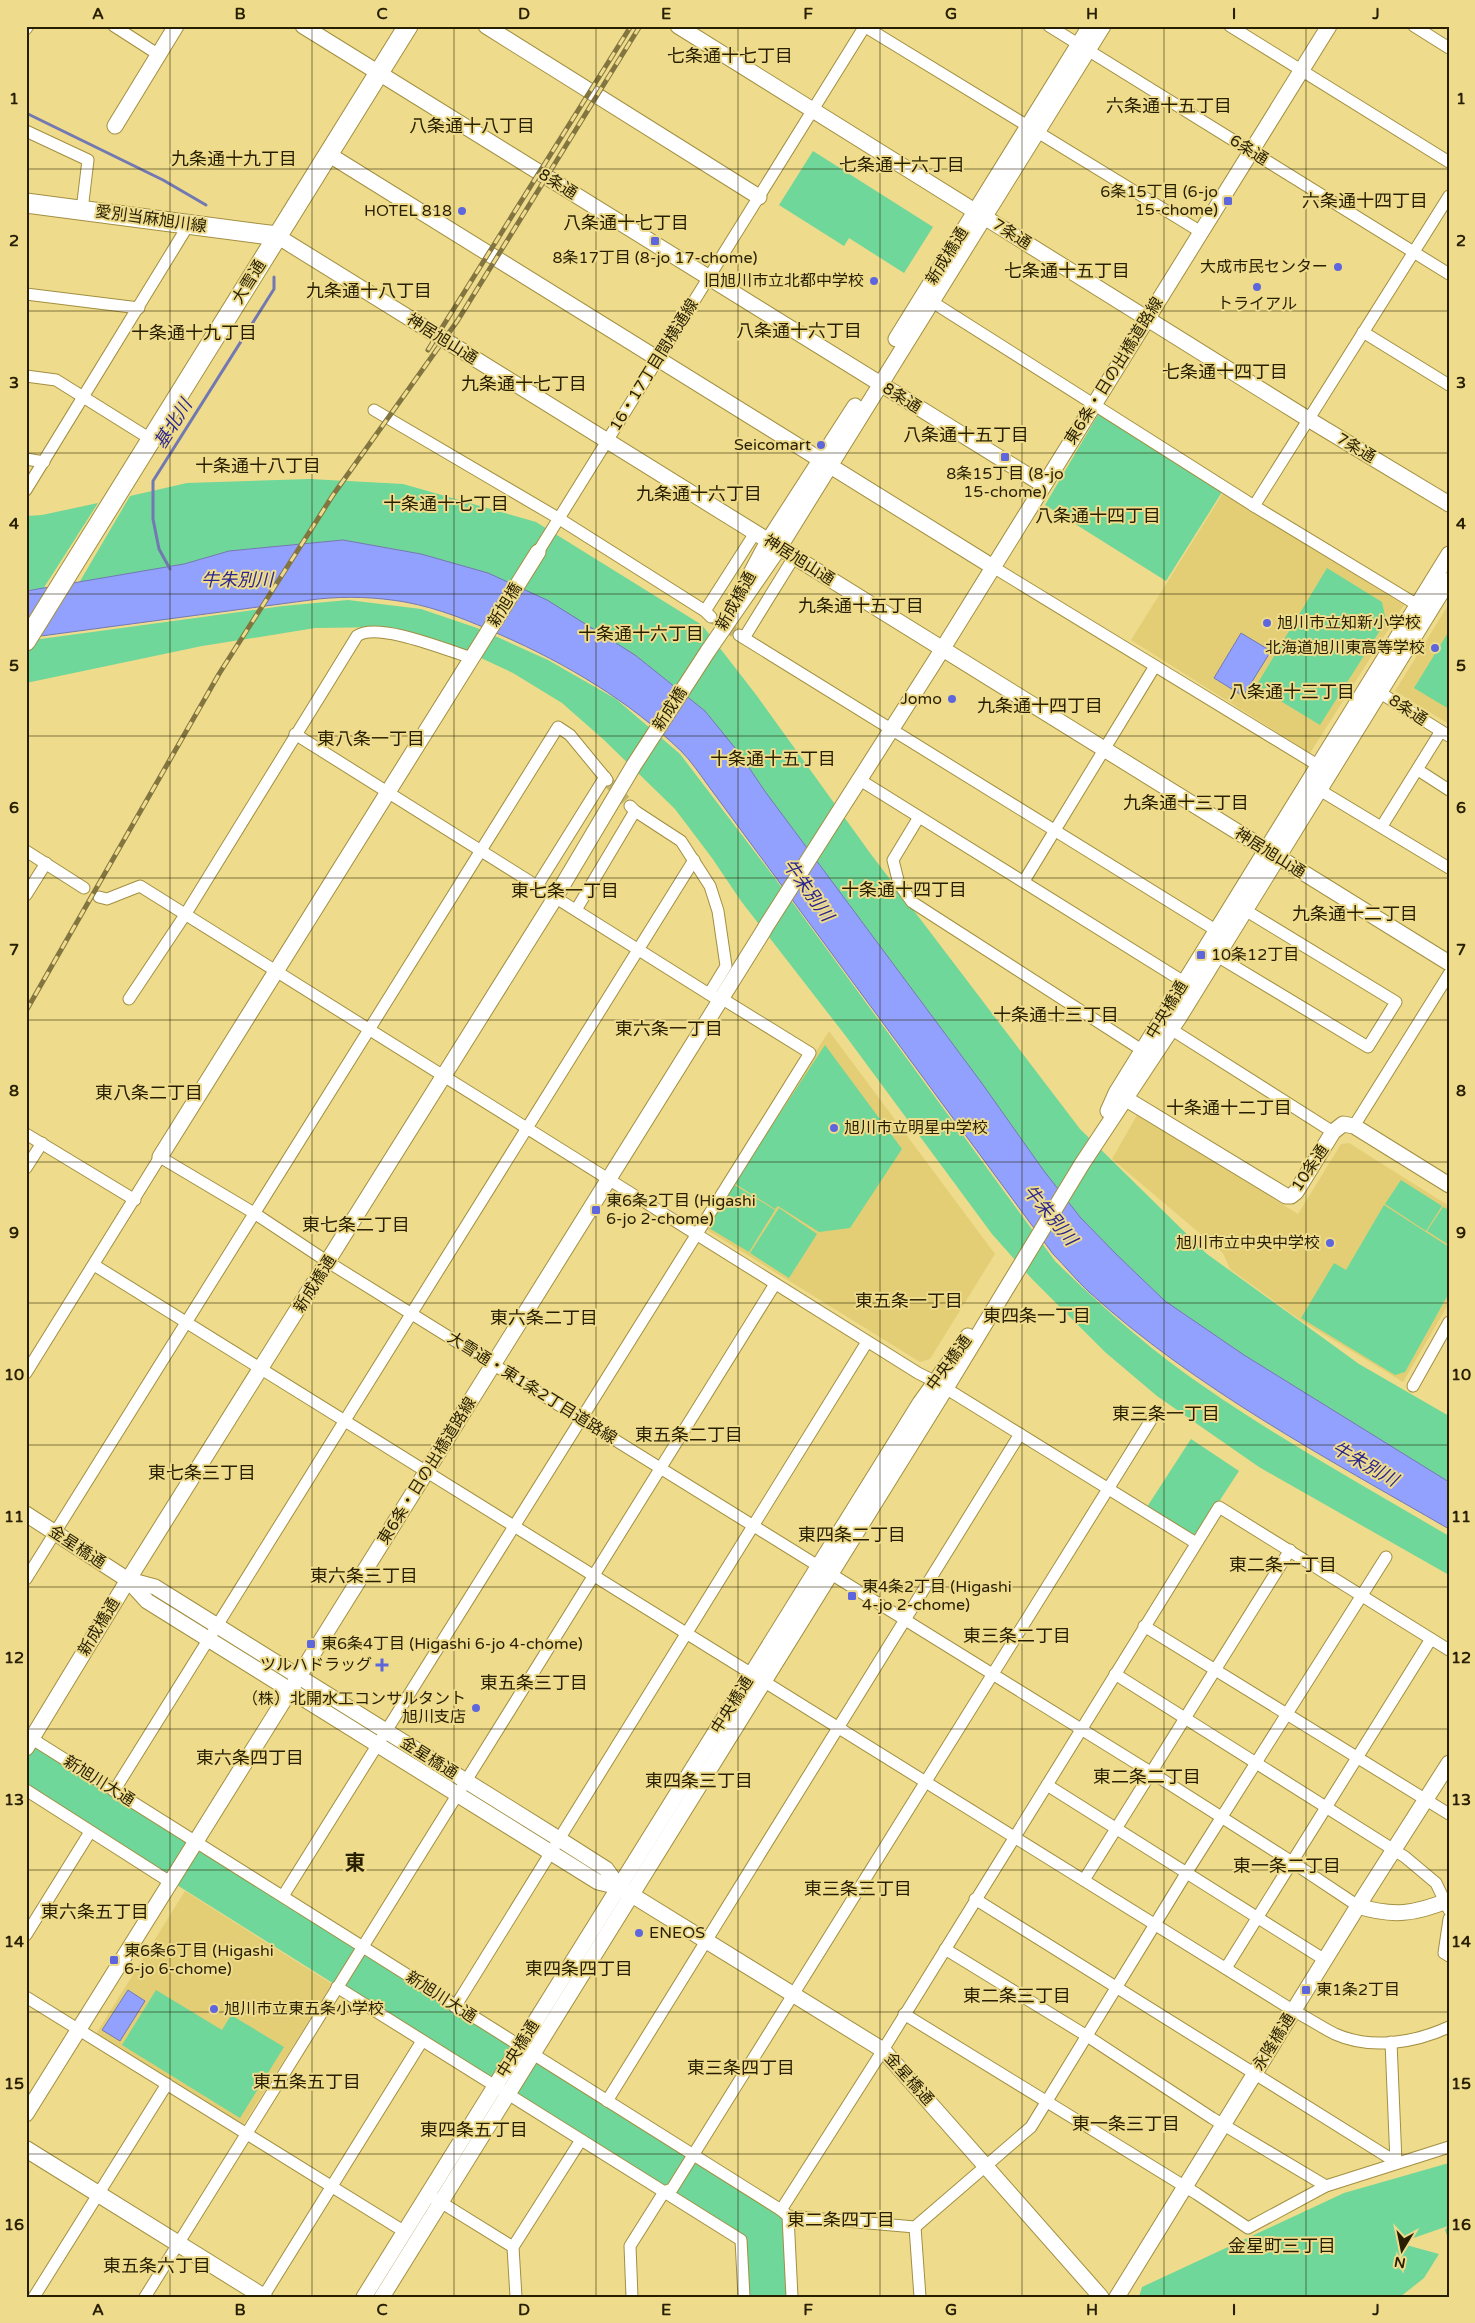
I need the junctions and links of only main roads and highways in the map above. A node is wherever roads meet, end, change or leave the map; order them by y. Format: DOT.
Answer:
graph roads {
  1 [pos="408,26"];
  2 [pos="26,203"];
  3 [pos="276,236"];
  4 [pos="26,640"];
  5 [pos="26,2149"];
  6 [pos="263,2297"];
  1 -- 3 [label="main road, 大雪通"];
  2 -- 3 [label="main road, 愛別当麻旭川線"];
  3 -- 4 [label="main road, 大雪通"];
  5 -- 6 [label="main road"];
}
